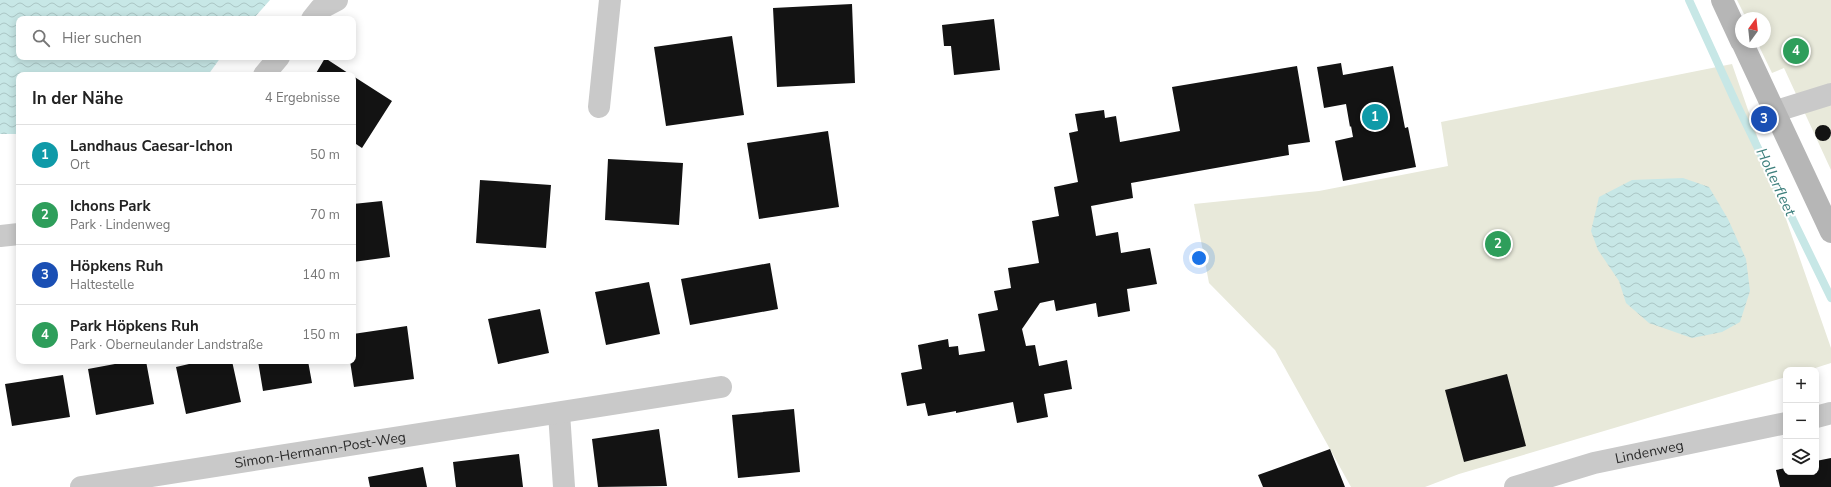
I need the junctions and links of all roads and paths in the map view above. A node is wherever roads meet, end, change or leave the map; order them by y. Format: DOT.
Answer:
graph roads {
  1 [pos="337,0"];
  2 [pos="610,0"];
  3 [pos="1722,0"];
  4 [pos="314,16"];
  5 [pos="1735,28"];
  6 [pos="1744,48"];
  7 [pos="276,60"];
  8 [pos="266,72"];
  9 [pos="1831,94"];
  10 [pos="599,107"];
  11 [pos="1773,112"];
  12 [pos="1831,232"];
  13 [pos="16,234"];
  14 [pos="0,236"];
  15 [pos="721,388"];
  16 [pos="559,413"];
  17 [pos="1831,414"];
  18 [pos="1819,416"];
  19 [pos="1783,424"];
  20 [pos="81,487"];
  21 [pos="564,487"];
  22 [pos="1514,487"];
  1 -- 4 [label="street"];
  2 -- 10 [label="street"];
  3 -- 5 [label="street"];
  6 -- 11 [label="street"];
  7 -- 8 [label="street"];
  9 -- 11 [label="street"];
  11 -- 12 [label="street"];
  13 -- 14 [label="street"];
  15 -- 16 [label="street, Simon-Hermann-Post-Weg"];
  16 -- 20 [label="street, Simon-Hermann-Post-Weg"];
  16 -- 21 [label="street"];
  17 -- 18 [label="street"];
  19 -- 22 [label="street, Lindenweg"];
}
